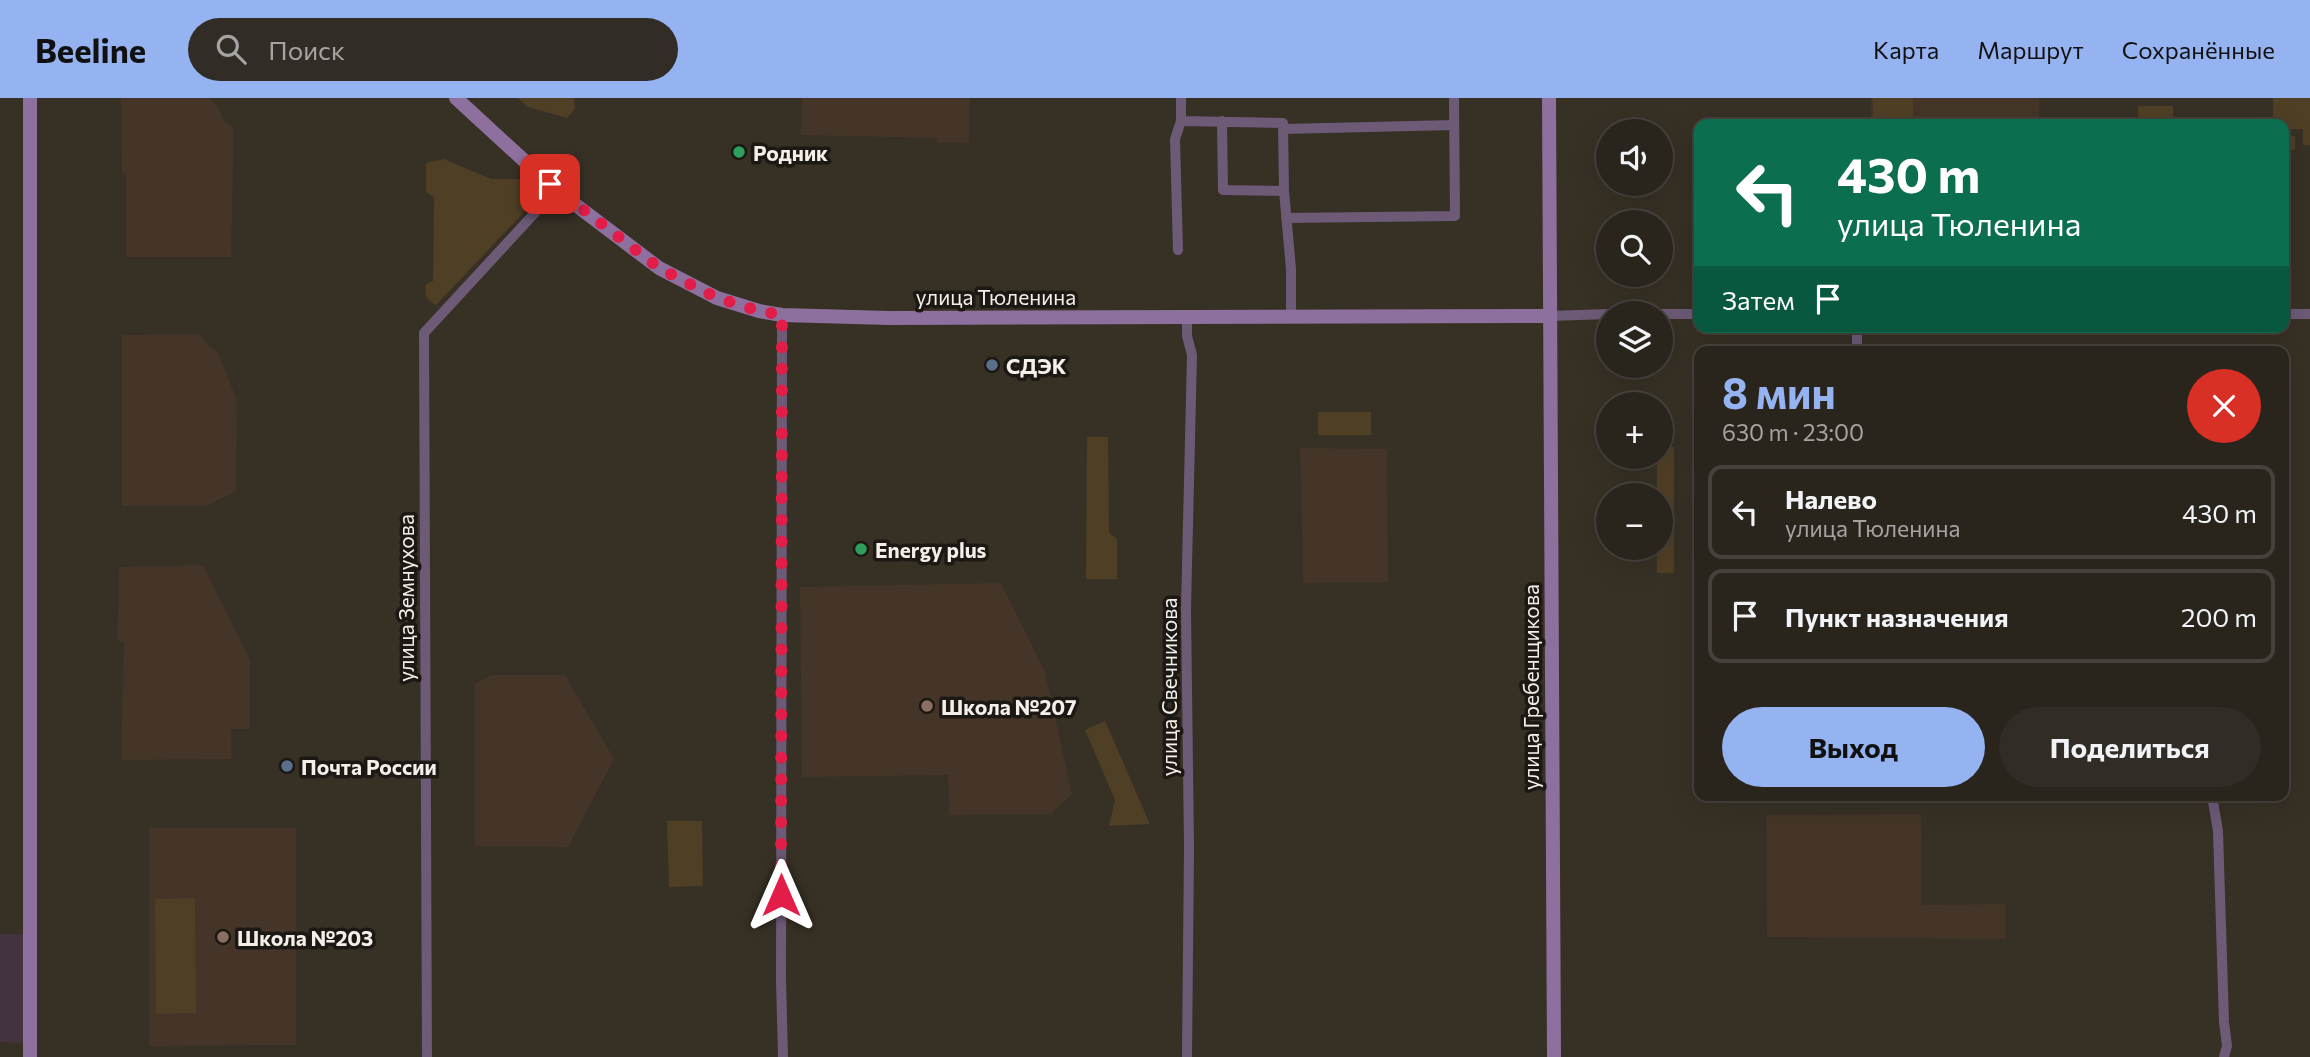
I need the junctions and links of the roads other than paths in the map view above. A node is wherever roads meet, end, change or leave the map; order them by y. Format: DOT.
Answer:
graph roads {
  1 [pos="30,98"];
  2 [pos="456,98"];
  3 [pos="1181,98"];
  4 [pos="1454,98"];
  5 [pos="1549,98"];
  6 [pos="1181,121"];
  7 [pos="1222,121"];
  8 [pos="1454,125"];
  9 [pos="1283,129"];
  10 [pos="556,190"];
  11 [pos="1284,191"];
  12 [pos="1286,218"];
  13 [pos="1178,250"];
  14 [pos="1596,314"];
  15 [pos="1673,314"];
  16 [pos="1694,314"];
  17 [pos="2289,314"];
  18 [pos="2310,314"];
  19 [pos="782,315"];
  20 [pos="1292,316"];
  21 [pos="1550,316"];
  22 [pos="1187,317"];
  23 [pos="2213,801"];
  24 [pos="30,1057"];
  25 [pos="427,1057"];
  26 [pos="783,1057"];
  27 [pos="1187,1057"];
  28 [pos="1553,1057"];
  29 [pos="2224,1057"];
  1 -- 24 [label="street"];
  2 -- 10 [label="street, улица Тюленина"];
  3 -- 6 [label="street"];
  4 -- 8 [label="street"];
  5 -- 21 [label="street, улица Гребенщикова"];
  6 -- 7 [label="street"];
  6 -- 13 [label="street"];
  7 -- 9 [label="street"];
  7 -- 11 [label="street"];
  8 -- 9 [label="street"];
  8 -- 12 [label="street"];
  9 -- 11 [label="street"];
  10 -- 19 [label="street, улица Тюленина"];
  10 -- 25 [label="street, улица Земнухова"];
  11 -- 12 [label="street"];
  12 -- 20 [label="street"];
  14 -- 21 [label="street, улица Тюленина"];
  15 -- 16 [label="street"];
  17 -- 18 [label="street"];
  19 -- 22 [label="street, улица Тюленина"];
  19 -- 26 [label="street"];
  20 -- 21 [label="street, улица Тюленина"];
  20 -- 22 [label="street, улица Тюленина"];
  21 -- 28 [label="street, улица Гребенщикова"];
  22 -- 27 [label="street, улица Свечникова"];
  23 -- 29 [label="street"];
}
